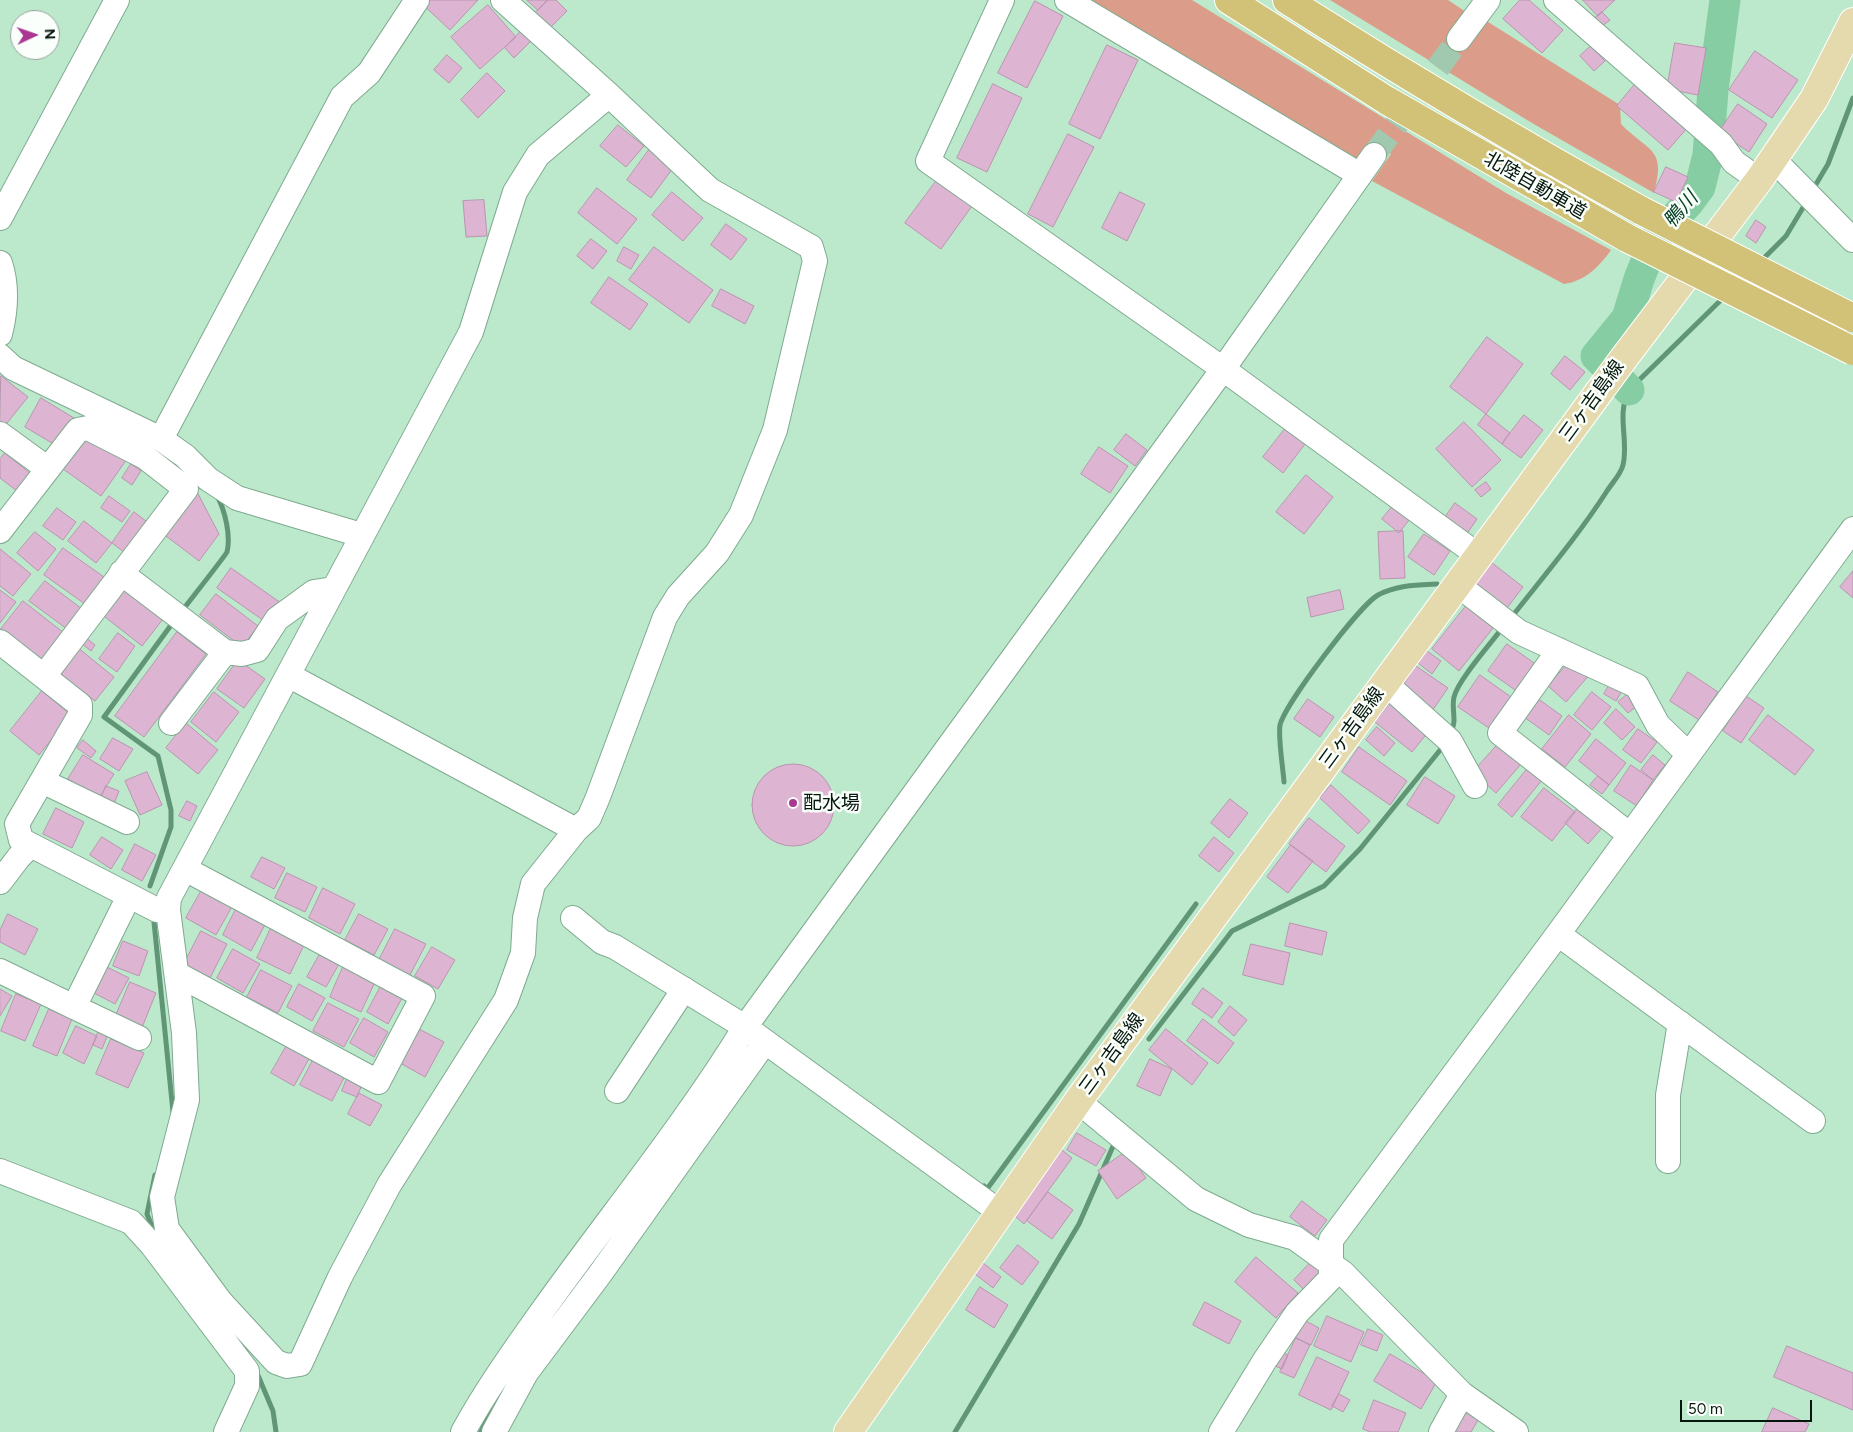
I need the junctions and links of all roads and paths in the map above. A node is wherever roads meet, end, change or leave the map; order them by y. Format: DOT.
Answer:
graph roads {
  1 [pos="117,0"];
  2 [pos="417,0"];
  3 [pos="504,0"];
  4 [pos="1002,0"];
  5 [pos="1067,0"];
  6 [pos="1229,0"];
  7 [pos="1287,0"];
  8 [pos="1488,0"];
  9 [pos="1556,0"];
  10 [pos="1853,22"];
  11 [pos="1460,39"];
  12 [pos="610,95"];
  13 [pos="1374,155"];
  14 [pos="1766,170"];
  15 [pos="1360,175"];
  16 [pos="0,218"];
  17 [pos="1853,240"];
  18 [pos="0,263"];
  19 [pos="1853,318"];
  20 [pos="0,334"];
  21 [pos="1853,351"];
  22 [pos="0,356"];
  23 [pos="1223,369"];
  24 [pos="0,434"];
  25 [pos="161,439"];
  26 [pos="48,469"];
  27 [pos="1853,529"];
  28 [pos="0,531"];
  29 [pos="361,535"];
  30 [pos="1479,556"];
  31 [pos="121,574"];
  32 [pos="1458,584"];
  33 [pos="333,588"];
  34 [pos="0,642"];
  35 [pos="1559,650"];
  36 [pos="225,652"];
  37 [pos="288,675"];
  38 [pos="44,676"];
  39 [pos="1385,683"];
  40 [pos="171,723"];
  41 [pos="1688,754"];
  42 [pos="42,781"];
  43 [pos="1475,786"];
  44 [pos="127,822"];
  45 [pos="576,830"];
  46 [pos="1630,835"];
  47 [pos="32,845"];
  48 [pos="185,869"];
  49 [pos="0,882"];
  50 [pos="129,896"];
  51 [pos="168,910"];
  52 [pos="573,918"];
  53 [pos="1558,934"];
  54 [pos="0,971"];
  55 [pos="177,974"];
  56 [pos="684,989"];
  57 [pos="74,1007"];
  58 [pos="1680,1023"];
  59 [pos="745,1027"];
  60 [pos="139,1038"];
  61 [pos="765,1042"];
  62 [pos="617,1091"];
  63 [pos="1078,1101"];
  64 [pos="1813,1121"];
  65 [pos="1668,1161"];
  66 [pos="0,1171"];
  67 [pos="1001,1213"];
  68 [pos="159,1237"];
  69 [pos="1330,1263"];
  70 [pos="1462,1394"];
  71 [pos="226,1432"];
  72 [pos="463,1432"];
  73 [pos="494,1432"];
  74 [pos="848,1432"];
  75 [pos="1221,1432"];
  76 [pos="1441,1432"];
  77 [pos="1516,1432"];
  1 -- 16 [label="street"];
  2 -- 25 [label="street"];
  3 -- 12 [label="street"];
  4 -- 23 [label="street"];
  5 -- 15 [label="street"];
  6 -- 21 [label="highway, 北陸自動車道, bridge"];
  7 -- 19 [label="highway, 北陸自動車道, bridge"];
  8 -- 11 [label="street"];
  9 -- 14 [label="street"];
  10 -- 14 [label="main road, 三ヶ吉島線"];
  12 -- 29 [label="street"];
  12 -- 45 [label="street"];
  13 -- 15 [label="street"];
  14 -- 17 [label="street"];
  14 -- 30 [label="main road, 三ヶ吉島線"];
  15 -- 23 [label="street"];
  18 -- 20 [label="street"];
  22 -- 25 [label="street"];
  23 -- 30 [label="street"];
  23 -- 59 [label="street"];
  24 -- 26 [label="street"];
  25 -- 29 [label="street"];
  26 -- 28 [label="street"];
  26 -- 31 [label="street"];
  27 -- 41 [label="street"];
  29 -- 33 [label="street"];
  30 -- 32 [label="main road, 三ヶ吉島線"];
  31 -- 36 [label="street"];
  31 -- 38 [label="street"];
  32 -- 35 [label="street"];
  32 -- 39 [label="main road, 三ヶ吉島線"];
  33 -- 36 [label="street"];
  33 -- 37 [label="street"];
  34 -- 38 [label="street"];
  35 -- 41 [label="street"];
  35 -- 46 [label="street"];
  36 -- 40 [label="street"];
  37 -- 45 [label="street"];
  37 -- 48 [label="street"];
  38 -- 42 [label="street"];
  39 -- 43 [label="street"];
  39 -- 63 [label="main road, 三ヶ吉島線"];
  41 -- 46 [label="street"];
  42 -- 44 [label="street"];
  42 -- 47 [label="street"];
  45 -- 68 [label="street"];
  46 -- 53 [label="street"];
  47 -- 49 [label="street"];
  47 -- 50 [label="street"];
  48 -- 51 [label="street"];
  48 -- 55 [label="street"];
  50 -- 51 [label="street"];
  50 -- 57 [label="street"];
  51 -- 55 [label="street"];
  52 -- 56 [label="street"];
  53 -- 58 [label="street"];
  53 -- 69 [label="street"];
  54 -- 57 [label="street"];
  55 -- 68 [label="street"];
  56 -- 59 [label="street"];
  56 -- 62 [label="street"];
  57 -- 60 [label="street"];
  58 -- 64 [label="street"];
  58 -- 65 [label="street"];
  59 -- 61 [label="street"];
  59 -- 72 [label="street"];
  61 -- 67 [label="street"];
  61 -- 73 [label="street"];
  63 -- 67 [label="main road, 三ヶ吉島線"];
  63 -- 69 [label="street"];
  66 -- 68 [label="street"];
  67 -- 74 [label="main road, 三ヶ吉島線"];
  68 -- 71 [label="street"];
  69 -- 70 [label="street"];
  69 -- 75 [label="street"];
  70 -- 76 [label="street"];
  70 -- 77 [label="street"];
}
